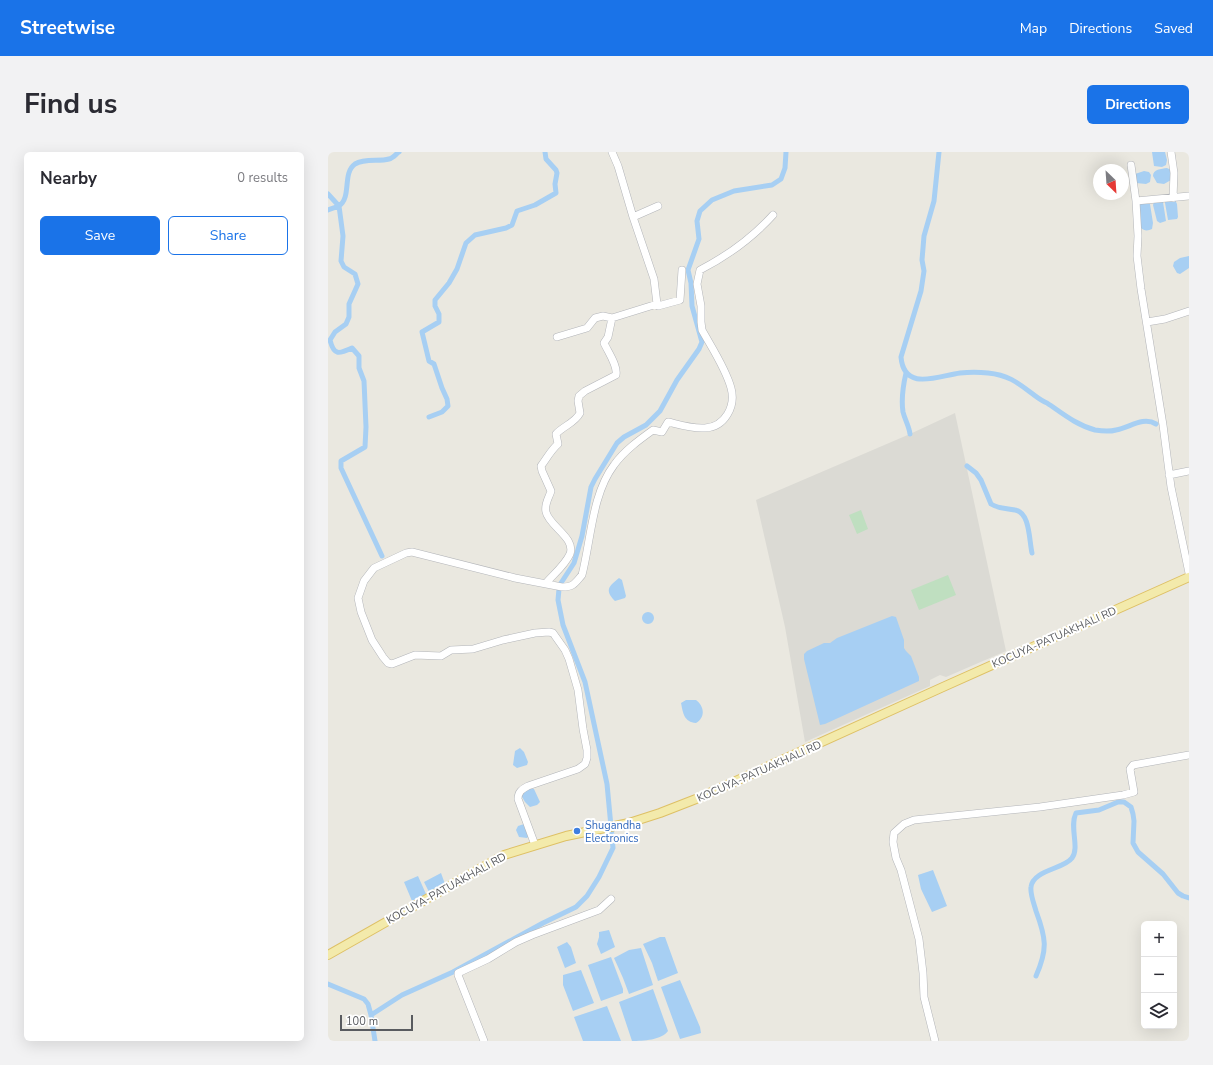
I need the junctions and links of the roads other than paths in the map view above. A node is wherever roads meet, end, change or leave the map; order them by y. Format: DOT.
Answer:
graph roads {
  1 [pos="612,152"];
  2 [pos="1171,152"];
  3 [pos="1131,165"];
  4 [pos="1189,196"];
  5 [pos="1173,198"];
  6 [pos="1136,201"];
  7 [pos="658,206"];
  8 [pos="773,215"];
  9 [pos="633,217"];
  10 [pos="682,270"];
  11 [pos="657,304"];
  12 [pos="1189,312"];
  13 [pos="612,318"];
  14 [pos="1147,322"];
  15 [pos="557,337"];
  16 [pos="1189,471"];
  17 [pos="1169,475"];
  18 [pos="1189,573"];
  19 [pos="1189,577"];
  20 [pos="549,583"];
  21 [pos="1189,755"];
  22 [pos="535,845"];
  23 [pos="611,899"];
  24 [pos="328,955"];
  25 [pos="484,1041"];
  26 [pos="935,1041"];
  1 -- 9 [label="street"];
  2 -- 5 [label="street"];
  3 -- 6 [label="street"];
  4 -- 5 [label="street"];
  5 -- 6 [label="street"];
  6 -- 14 [label="street"];
  7 -- 9 [label="street"];
  8 -- 20 [label="street"];
  9 -- 11 [label="street"];
  10 -- 11 [label="street"];
  11 -- 13 [label="street"];
  12 -- 14 [label="street"];
  13 -- 15 [label="street"];
  13 -- 20 [label="street"];
  14 -- 17 [label="street"];
  16 -- 17 [label="street"];
  17 -- 18 [label="street"];
  19 -- 22 [label="main road, KOCUYA-PATUAKHALI RD"];
  20 -- 22 [label="street"];
  21 -- 26 [label="street"];
  22 -- 24 [label="main road, KOCUYA-PATUAKHALI RD"];
  23 -- 25 [label="street"];
}
